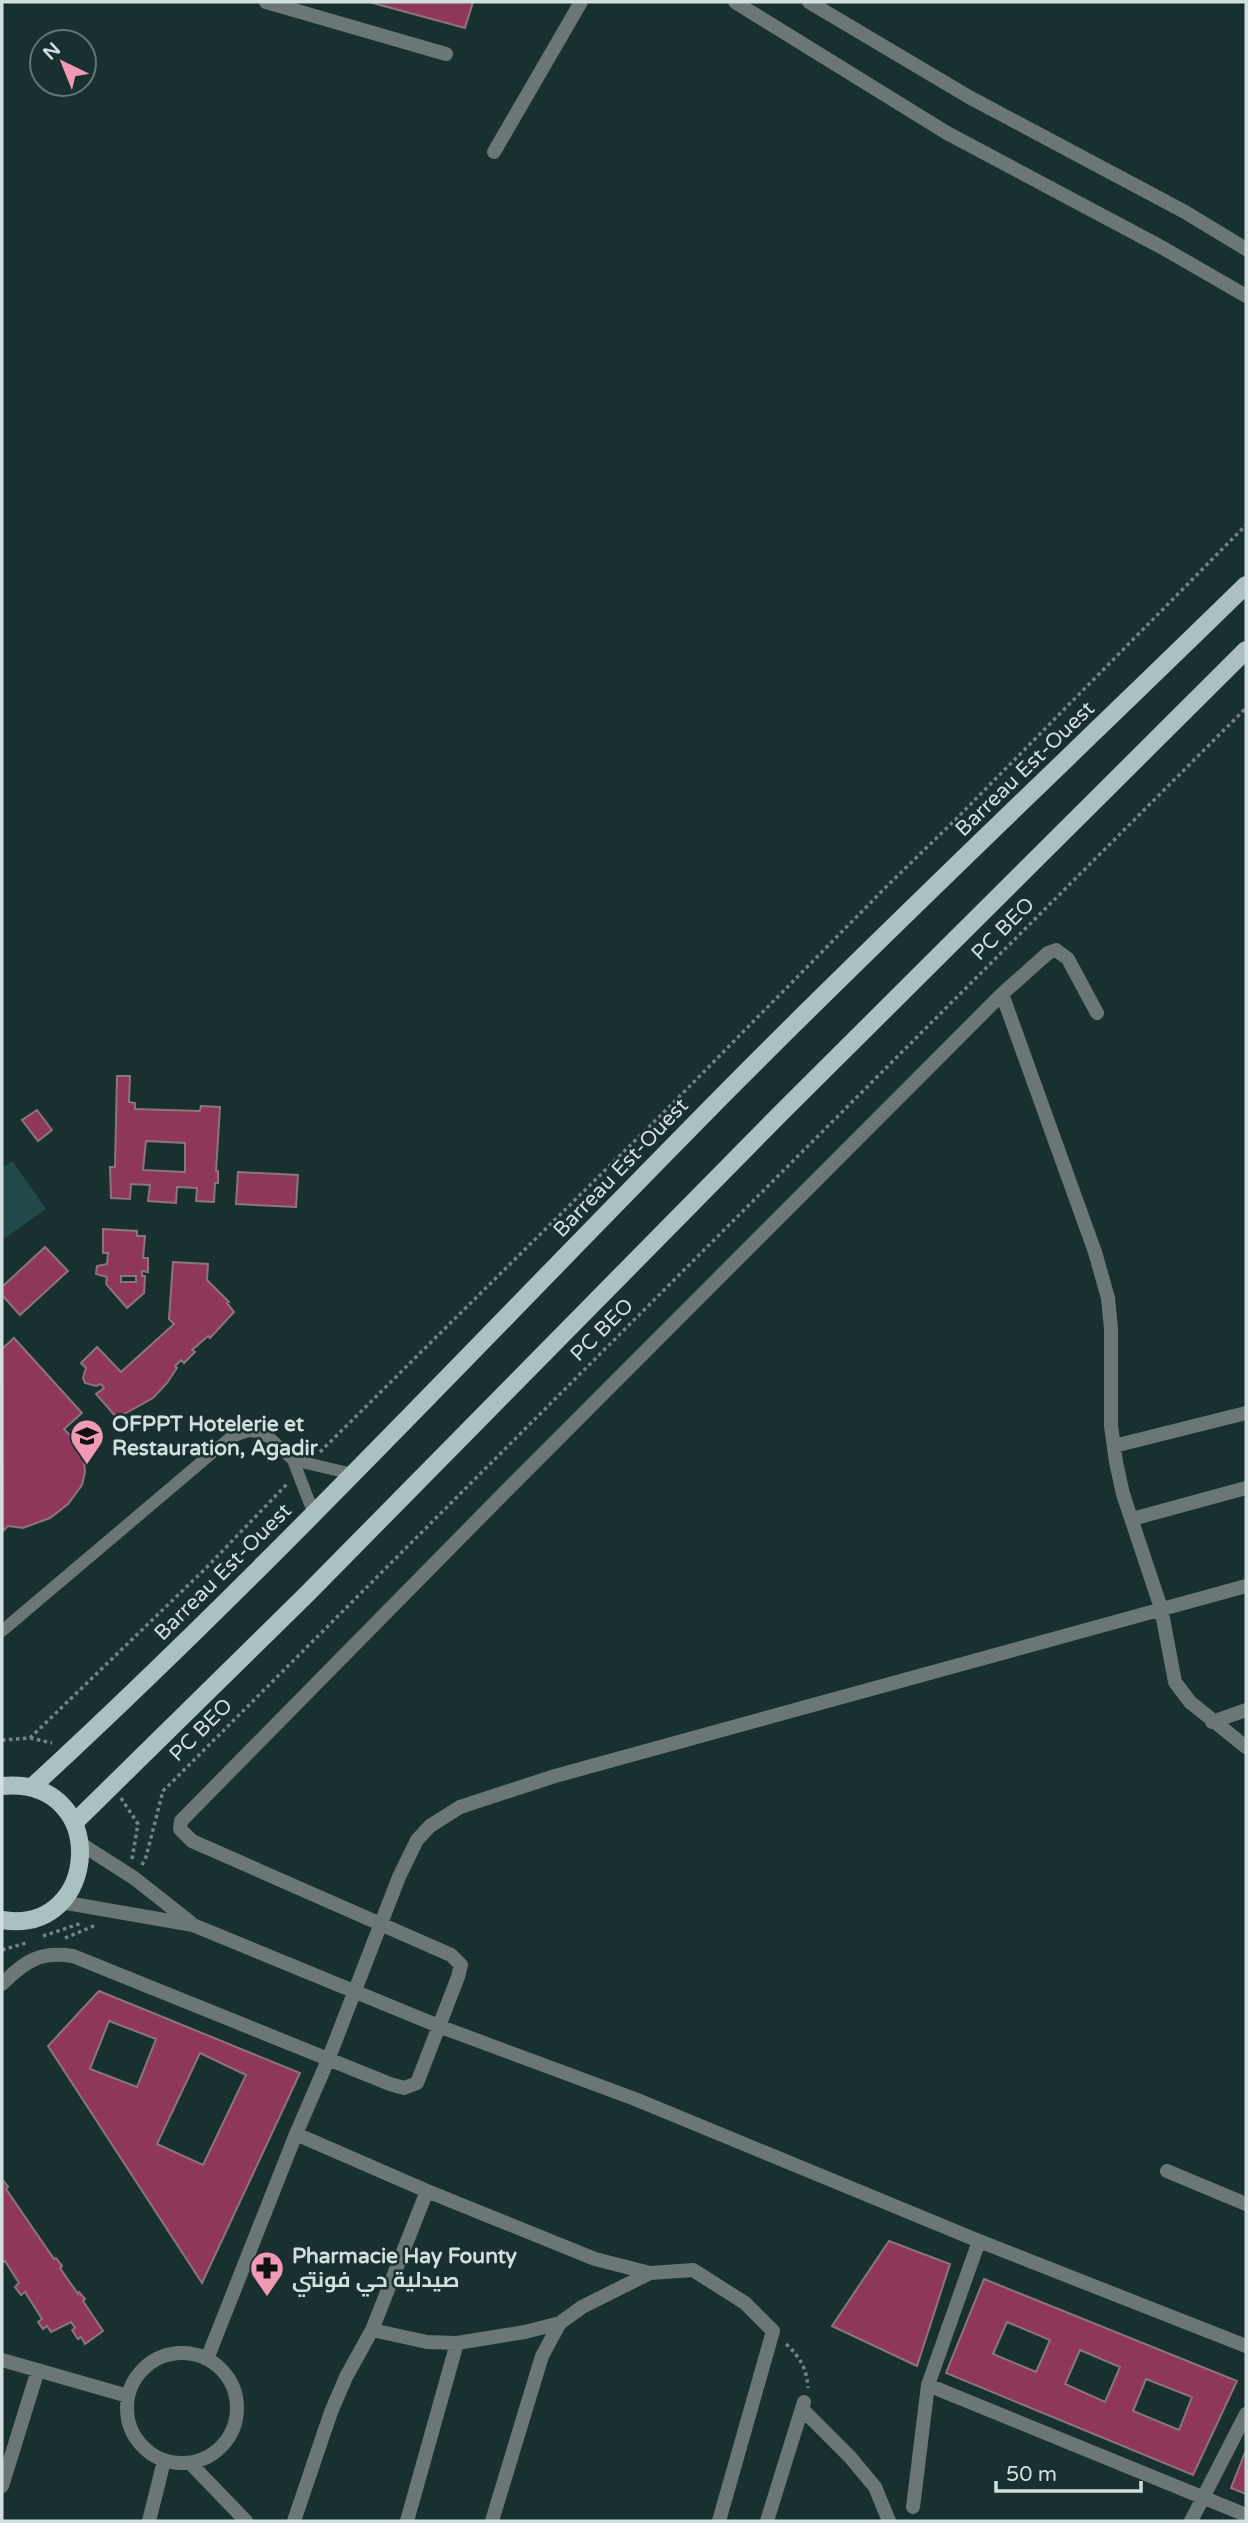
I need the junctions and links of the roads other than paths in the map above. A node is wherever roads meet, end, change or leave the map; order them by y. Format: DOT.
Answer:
graph roads {
  1 [pos="266,2"];
  2 [pos="580,2"];
  3 [pos="735,2"];
  4 [pos="809,2"];
  5 [pos="446,54"];
  6 [pos="494,152"];
  7 [pos="1246,249"];
  8 [pos="1246,296"];
  9 [pos="1246,585"];
  10 [pos="1246,650"];
  11 [pos="1002,994"];
  12 [pos="1097,1013"];
  13 [pos="1246,1413"];
  14 [pos="1114,1446"];
  15 [pos="303,1468"];
  16 [pos="354,1474"];
  17 [pos="1246,1488"];
  18 [pos="314,1514"];
  19 [pos="1132,1520"];
  20 [pos="1246,1586"];
  21 [pos="1161,1608"];
  22 [pos="2,1631"];
  23 [pos="1246,1710"];
  24 [pos="1212,1722"];
  25 [pos="1246,1747"];
  26 [pos="2,1786"];
  27 [pos="32,1787"];
  28 [pos="75,1822"];
  29 [pos="81,1844"];
  30 [pos="61,1902"];
  31 [pos="2,1920"];
  32 [pos="193,1925"];
  33 [pos="380,1925"];
  34 [pos="2,1984"];
  35 [pos="354,1990"];
  36 [pos="441,2027"];
  37 [pos="328,2060"];
  38 [pos="296,2134"];
  39 [pos="1167,2171"];
  40 [pos="427,2191"];
  41 [pos="1246,2204"];
  42 [pos="979,2241"];
  43 [pos="650,2273"];
  44 [pos="560,2323"];
  45 [pos="372,2330"];
  46 [pos="457,2343"];
  47 [pos="1246,2346"];
  48 [pos="207,2359"];
  49 [pos="2,2360"];
  50 [pos="38,2371"];
  51 [pos="928,2385"];
  52 [pos="128,2396"];
  53 [pos="1246,2414"];
  54 [pos="164,2461"];
  55 [pos="190,2463"];
  56 [pos="2,2486"];
  57 [pos="1204,2498"];
  58 [pos="913,2507"];
  59 [pos="1246,2515"];
  60 [pos="149,2521"];
  61 [pos="246,2521"];
  62 [pos="294,2521"];
  63 [pos="407,2521"];
  64 [pos="492,2521"];
  65 [pos="719,2521"];
  66 [pos="767,2521"];
  67 [pos="889,2521"];
  68 [pos="1191,2521"];
  1 -- 5 [label="street"];
  2 -- 6 [label="street"];
  3 -- 8 [label="street"];
  4 -- 7 [label="street"];
  9 -- 16 [label="main road, Barreau Est-Ouest"];
  10 -- 28 [label="main road"];
  11 -- 12 [label="street"];
  11 -- 14 [label="street"];
  11 -- 33 [label="street"];
  13 -- 14 [label="street"];
  14 -- 19 [label="street"];
  15 -- 16 [label="lane"];
  15 -- 18 [label="lane"];
  15 -- 22 [label="lane"];
  16 -- 18 [label="main road, Barreau Est-Ouest"];
  17 -- 19 [label="street"];
  18 -- 27 [label="main road, Barreau Est-Ouest"];
  19 -- 21 [label="street"];
  20 -- 21 [label="street"];
  21 -- 24 [label="street"];
  21 -- 33 [label="street"];
  23 -- 24 [label="street"];
  24 -- 25 [label="street"];
  26 -- 27 [label="main road"];
  27 -- 28 [label="main road"];
  28 -- 29 [label="main road"];
  29 -- 30 [label="main road"];
  29 -- 32 [label="street"];
  30 -- 31 [label="main road"];
  30 -- 32 [label="street"];
  32 -- 35 [label="street"];
  33 -- 35 [label="street"];
  33 -- 36 [label="street"];
  34 -- 37 [label="street"];
  35 -- 36 [label="street"];
  35 -- 37 [label="street"];
  36 -- 37 [label="street"];
  36 -- 42 [label="street"];
  37 -- 38 [label="street"];
  38 -- 40 [label="street"];
  38 -- 48 [label="street"];
  39 -- 41 [label="street"];
  40 -- 43 [label="street"];
  40 -- 45 [label="street"];
  42 -- 47 [label="street"];
  42 -- 51 [label="street"];
  43 -- 44 [label="street"];
  43 -- 65 [label="street"];
  44 -- 46 [label="street"];
  44 -- 64 [label="street"];
  45 -- 46 [label="street"];
  45 -- 62 [label="street"];
  46 -- 63 [label="street"];
  48 -- 52 [label="street"];
  48 -- 55 [label="street"];
  49 -- 50 [label="street"];
  50 -- 52 [label="street"];
  50 -- 56 [label="street"];
  51 -- 57 [label="street"];
  51 -- 58 [label="street"];
  52 -- 54 [label="street"];
  53 -- 57 [label="street"];
  54 -- 55 [label="street"];
  54 -- 60 [label="street"];
  55 -- 61 [label="street"];
  57 -- 59 [label="street"];
  57 -- 68 [label="street"];
  66 -- 67 [label="street"];
}
